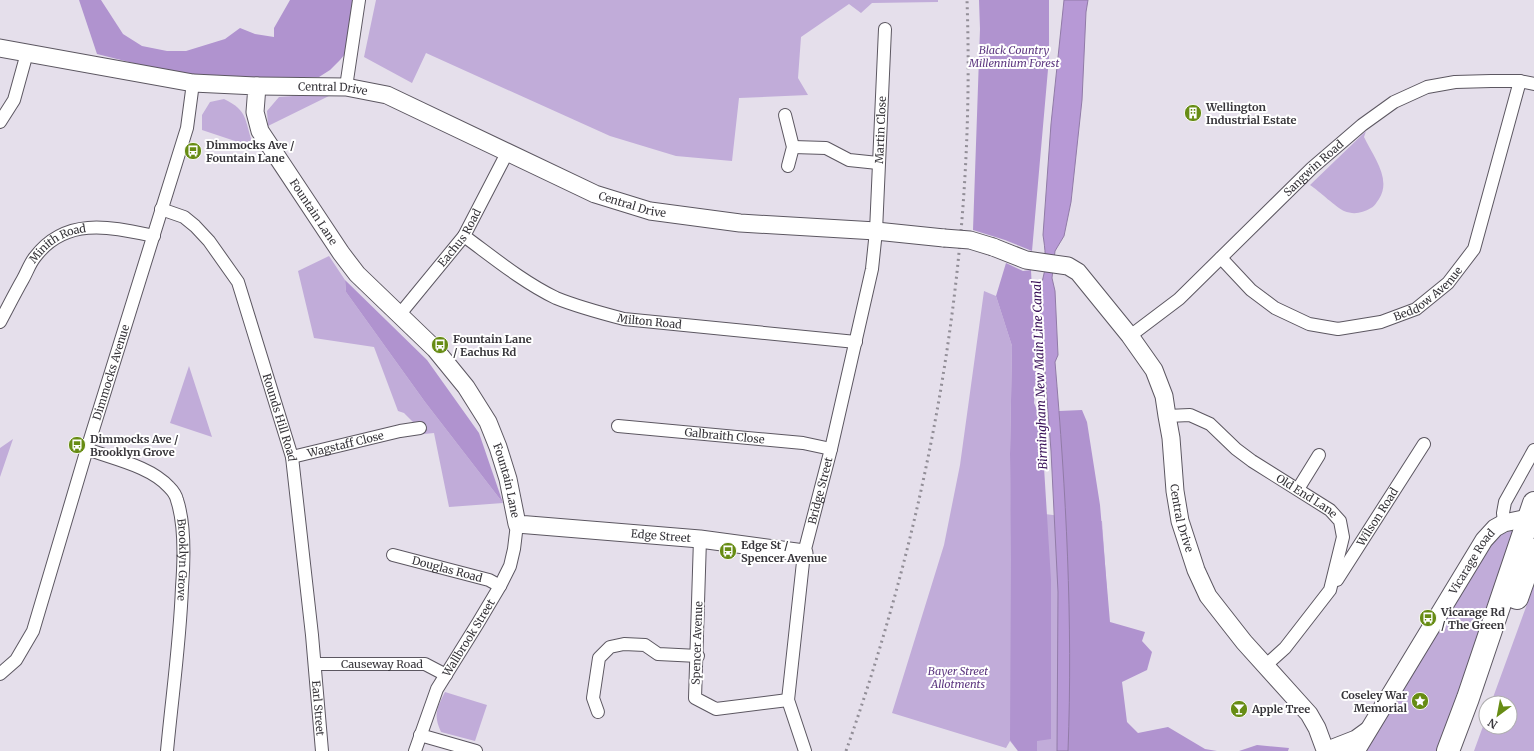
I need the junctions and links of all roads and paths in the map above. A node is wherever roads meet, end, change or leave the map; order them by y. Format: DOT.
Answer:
graph roads {
  1 [pos="359,0"];
  2 [pos="885,29"];
  3 [pos="0,48"];
  4 [pos="27,53"];
  5 [pos="1520,81"];
  6 [pos="193,84"];
  7 [pos="1534,84"];
  8 [pos="257,86"];
  9 [pos="346,87"];
  10 [pos="785,115"];
  11 [pos="0,122"];
  12 [pos="793,147"];
  13 [pos="507,153"];
  14 [pos="878,163"];
  15 [pos="788,166"];
  16 [pos="161,209"];
  17 [pos="876,231"];
  18 [pos="154,236"];
  19 [pos="464,236"];
  20 [pos="1221,258"];
  21 [pos="400,314"];
  22 [pos="0,322"];
  23 [pos="1130,336"];
  24 [pos="856,342"];
  25 [pos="1167,416"];
  26 [pos="618,426"];
  27 [pos="420,428"];
  28 [pos="1424,444"];
  29 [pos="87,449"];
  30 [pos="831,449"];
  31 [pos="1534,450"];
  32 [pos="1319,455"];
  33 [pos="292,457"];
  34 [pos="1298,489"];
  35 [pos="1532,514"];
  36 [pos="517,524"];
  37 [pos="1504,524"];
  38 [pos="700,539"];
  39 [pos="1534,550"];
  40 [pos="804,553"];
  41 [pos="393,555"];
  42 [pos="500,586"];
  43 [pos="1330,590"];
  44 [pos="698,656"];
  45 [pos="315,664"];
  46 [pos="1265,666"];
  47 [pos="0,674"];
  48 [pos="446,675"];
  49 [pos="788,700"];
  50 [pos="598,712"];
  51 [pos="1370,728"];
  52 [pos="420,735"];
  53 [pos="1328,749"];
  54 [pos="167,751"];
  55 [pos="322,751"];
  56 [pos="416,751"];
  57 [pos="476,751"];
  58 [pos="805,751"];
  59 [pos="1356,751"];
  60 [pos="1448,751"];
  61 [pos="1462,751"];
  1 -- 9 [label="street"];
  2 -- 14 [label="street, Martin Close"];
  3 -- 4 [label="street"];
  4 -- 6 [label="street"];
  4 -- 11 [label="street"];
  5 -- 7 [label="street, Sangwin Road"];
  5 -- 20 [label="street, Sangwin Road"];
  5 -- 20 [label="street, Beddow Avenue"];
  6 -- 8 [label="street"];
  6 -- 16 [label="street, Dimmocks Avenue"];
  8 -- 9 [label="street, Central Drive"];
  8 -- 21 [label="street, Fountain Lane"];
  9 -- 13 [label="street, Central Drive"];
  10 -- 12 [label="street"];
  12 -- 14 [label="street"];
  12 -- 15 [label="street"];
  13 -- 17 [label="street, Central Drive"];
  13 -- 19 [label="street, Eachus Road"];
  14 -- 17 [label="street, Martin Close"];
  16 -- 18 [label="street, Dimmocks Avenue"];
  16 -- 33 [label="street, Rounds Hill Road"];
  17 -- 23 [label="street, Central Drive, bridge"];
  17 -- 24 [label="street, Bridge Street"];
  18 -- 22 [label="street, Minith Road"];
  18 -- 29 [label="street, Dimmocks Avenue"];
  19 -- 21 [label="street, Eachus Road"];
  19 -- 24 [label="street, Milton Road"];
  20 -- 23 [label="street, Sangwin Road"];
  21 -- 36 [label="street, Fountain Lane"];
  23 -- 25 [label="street, Central Drive"];
  24 -- 30 [label="street, Bridge Street"];
  25 -- 34 [label="street, Old End Lane"];
  25 -- 46 [label="street, Central Drive"];
  26 -- 30 [label="street, Galbraith Close"];
  27 -- 33 [label="street, Wagstaff Close"];
  28 -- 43 [label="street, Wilson Road"];
  29 -- 47 [label="street, Dimmocks Avenue"];
  29 -- 54 [label="street, Brooklyn Grove"];
  30 -- 40 [label="street, Bridge Street"];
  31 -- 37 [label="street, Vicarage Road"];
  32 -- 34 [label="street"];
  33 -- 45 [label="street, Rounds Hill Road"];
  34 -- 43 [label="street, Old End Lane"];
  35 -- 37 [label="street, Vicarage Road"];
  35 -- 60 [label="highway"];
  36 -- 38 [label="street, Edge Street"];
  36 -- 42 [label="street, Wallbrook Street"];
  37 -- 51 [label="street, Vicarage Road"];
  38 -- 40 [label="street, Edge Street"];
  38 -- 44 [label="street, Spencer Avenue"];
  39 -- 61 [label="highway"];
  40 -- 49 [label="street, Bridge Street"];
  41 -- 42 [label="street, Douglas Road"];
  42 -- 48 [label="street, Wallbrook Street"];
  43 -- 46 [label="street, Old End Lane"];
  44 -- 49 [label="street, Spencer Avenue"];
  44 -- 50 [label="street"];
  45 -- 48 [label="street, Causeway Road"];
  45 -- 55 [label="street, Earl Street"];
  46 -- 53 [label="street, Central Drive"];
  48 -- 52 [label="street, Wallbrook Street"];
  49 -- 58 [label="street, Bridge Street"];
  51 -- 53 [label="street, Vicarage Road"];
  51 -- 59 [label="street, Vicarage Road"];
  52 -- 56 [label="street, Wallbrook Street"];
  52 -- 57 [label="street"];
}
